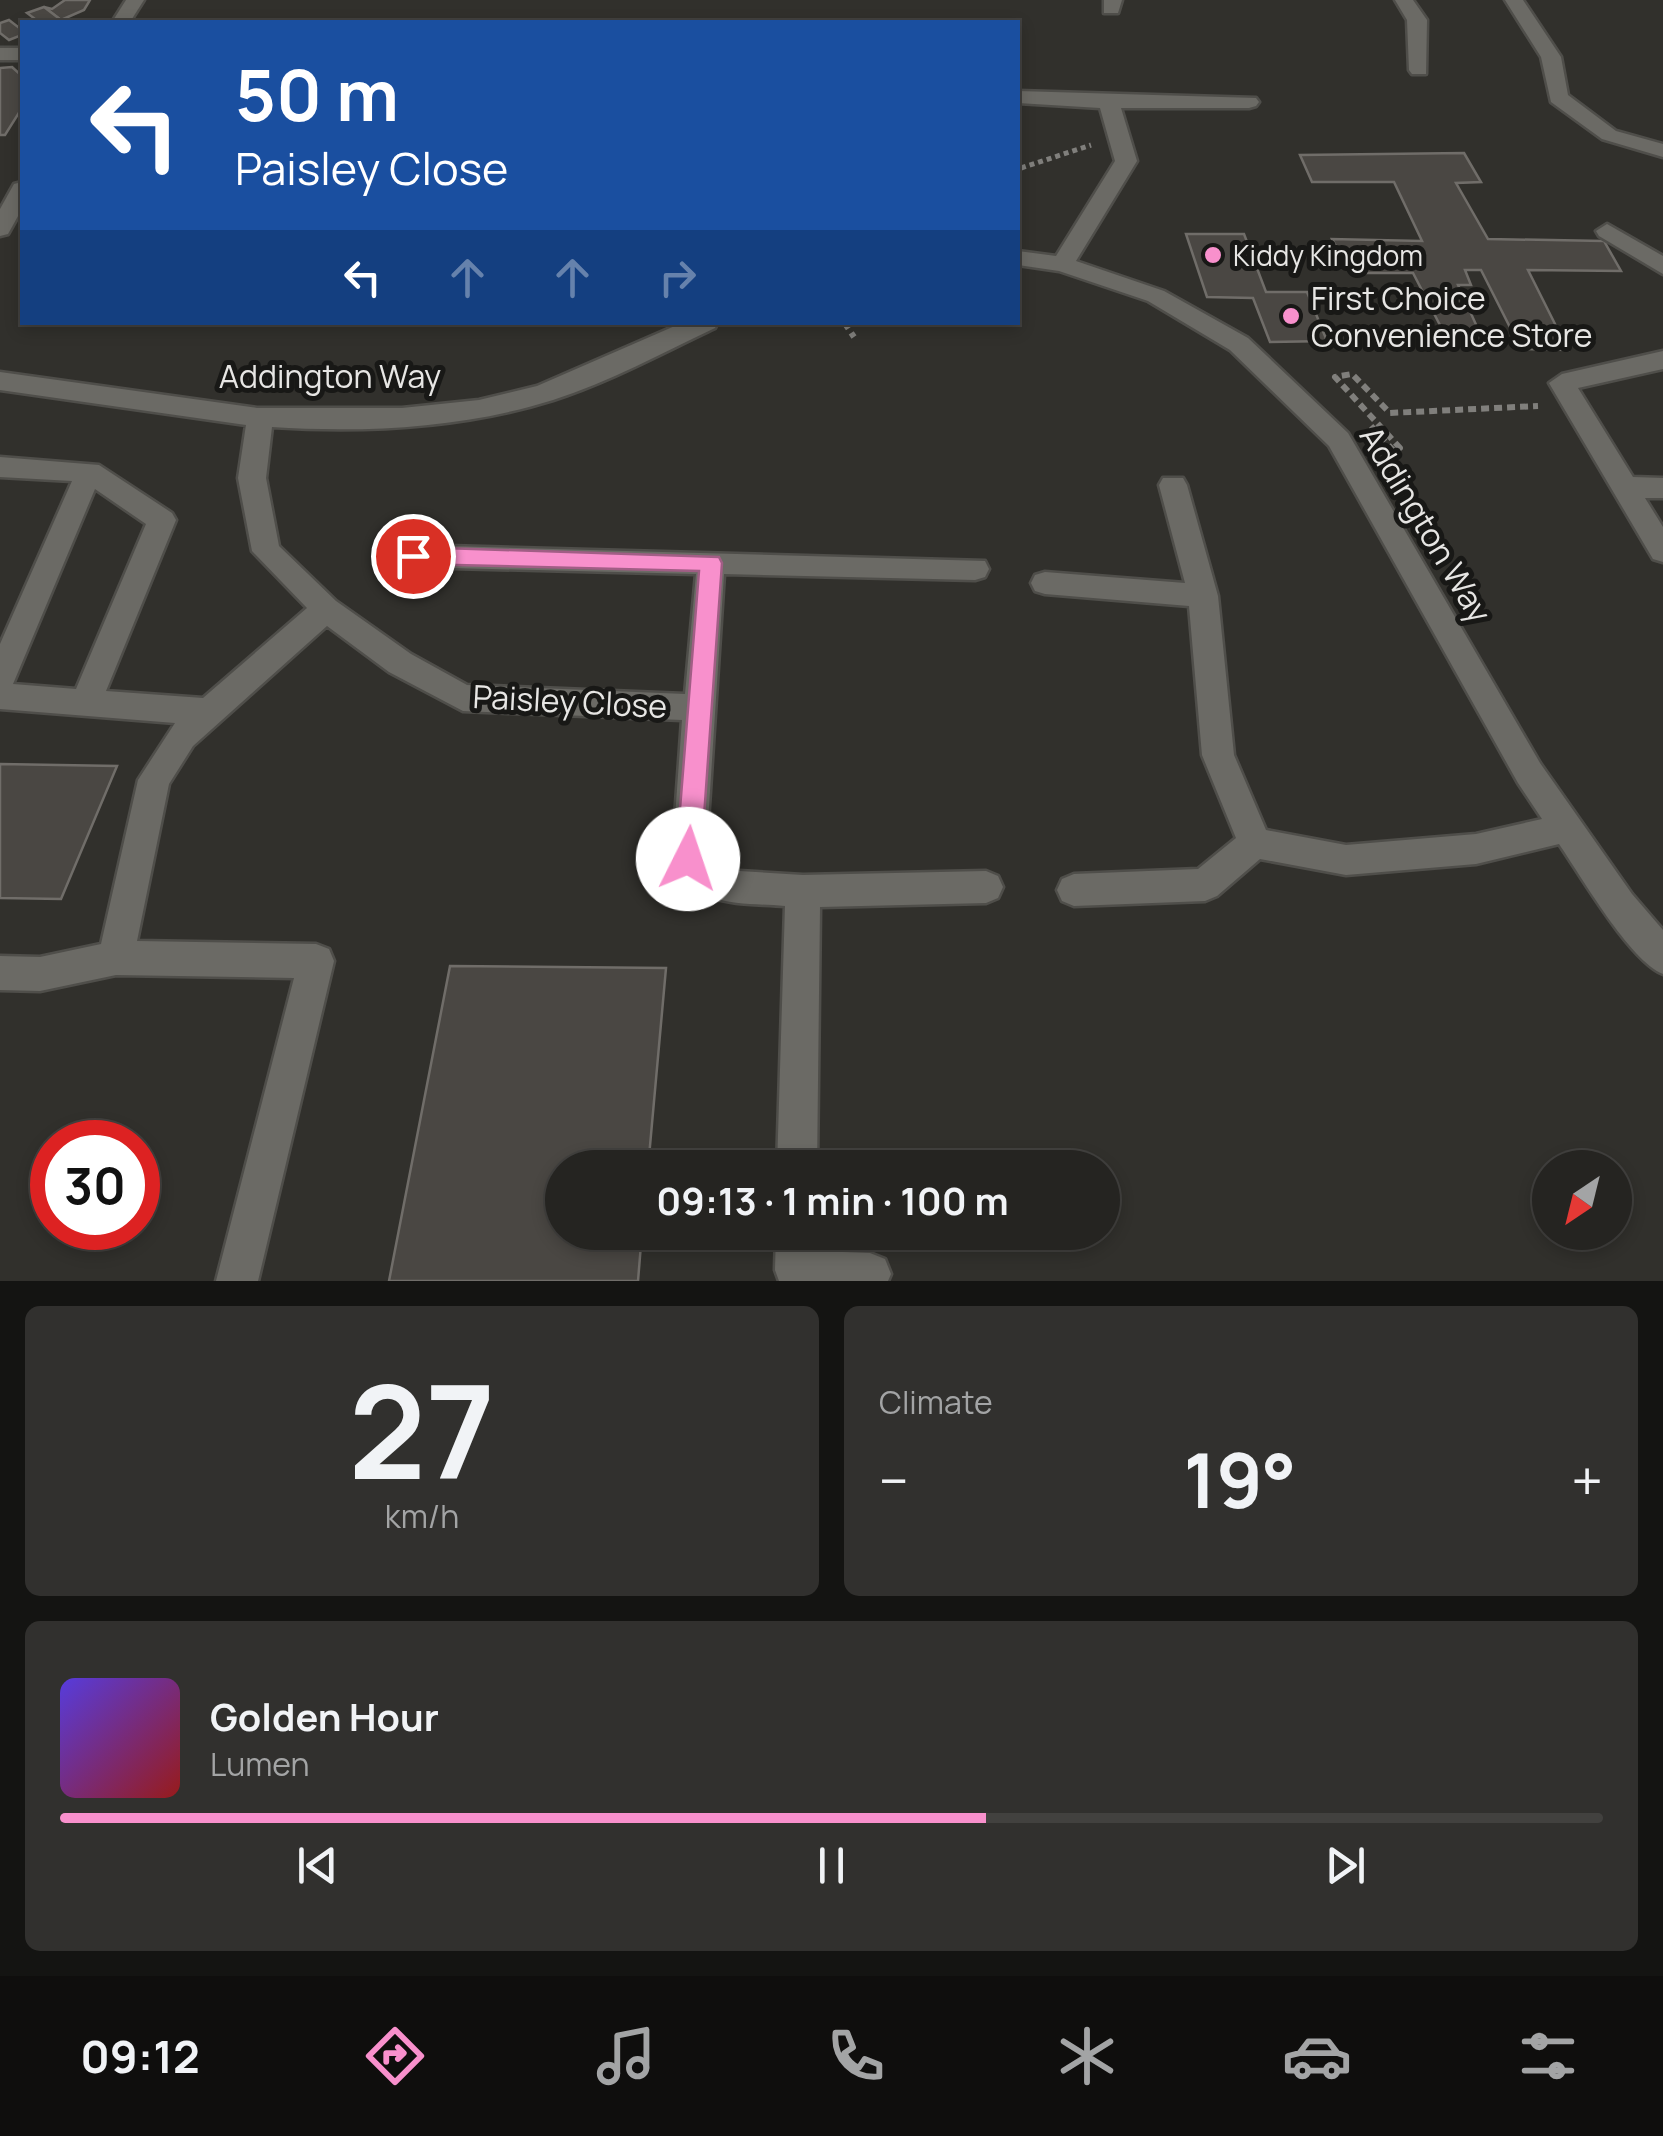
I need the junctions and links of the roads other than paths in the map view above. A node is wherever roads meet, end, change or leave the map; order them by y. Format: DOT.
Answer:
graph roads {
  1 [pos="1404,0"];
  2 [pos="1514,0"];
  3 [pos="1419,70"];
  4 [pos="1020,96"];
  5 [pos="1109,102"];
  6 [pos="1249,102"];
  7 [pos="1663,151"];
  8 [pos="20,194"];
  9 [pos="0,229"];
  10 [pos="1607,231"];
  11 [pos="1020,258"];
  12 [pos="1062,264"];
  13 [pos="1663,267"];
  14 [pos="699,325"];
  15 [pos="1663,360"];
  16 [pos="0,381"];
  17 [pos="260,417"];
  18 [pos="0,467"];
  19 [pos="90,472"];
  20 [pos="1173,486"];
  21 [pos="1624,487"];
  22 [pos="1663,488"];
  23 [pos="1663,551"];
  24 [pos="413,556"];
  25 [pos="711,563"];
  26 [pos="976,569"];
  27 [pos="1045,583"];
  28 [pos="1203,596"];
  29 [pos="326,609"];
  30 [pos="0,678"];
  31 [pos="0,696"];
  32 [pos="86,703"];
  33 [pos="699,708"];
  34 [pos="208,712"];
  35 [pos="1565,828"];
  36 [pos="1255,843"];
  37 [pos="986,888"];
  38 [pos="1074,890"];
  39 [pos="803,891"];
  40 [pos="1663,957"];
  41 [pos="116,958"];
  42 [pos="0,973"];
  43 [pos="797,1150"];
  44 [pos="796,1250"];
  45 [pos="870,1274"];
  46 [pos="237,1281"];
  1 -- 3 [label="street"];
  2 -- 7 [label="street"];
  4 -- 5 [label="street"];
  5 -- 6 [label="street"];
  5 -- 12 [label="street"];
  8 -- 9 [label="street"];
  10 -- 13 [label="street"];
  11 -- 12 [label="street, Addington Way"];
  12 -- 35 [label="street, Addington Way"];
  14 -- 17 [label="street, Addington Way"];
  15 -- 21 [label="street"];
  16 -- 17 [label="street, Addington Way"];
  17 -- 29 [label="street, Paisley Close"];
  18 -- 19 [label="street"];
  19 -- 30 [label="street"];
  19 -- 32 [label="street"];
  20 -- 28 [label="street"];
  21 -- 22 [label="street"];
  21 -- 23 [label="street"];
  24 -- 25 [label="street"];
  25 -- 26 [label="street"];
  25 -- 33 [label="street, Paisley Close"];
  27 -- 28 [label="street"];
  28 -- 36 [label="street"];
  29 -- 33 [label="street, Paisley Close"];
  29 -- 34 [label="street"];
  31 -- 32 [label="street"];
  32 -- 34 [label="street"];
  33 -- 39 [label="street, Paisley Close"];
  34 -- 41 [label="street"];
  35 -- 36 [label="street"];
  35 -- 40 [label="street, Addington Way"];
  36 -- 38 [label="street"];
  37 -- 39 [label="street, Paisley Close"];
  39 -- 43 [label="street"];
  41 -- 42 [label="street"];
  41 -- 46 [label="street"];
  44 -- 45 [label="street"];
}
